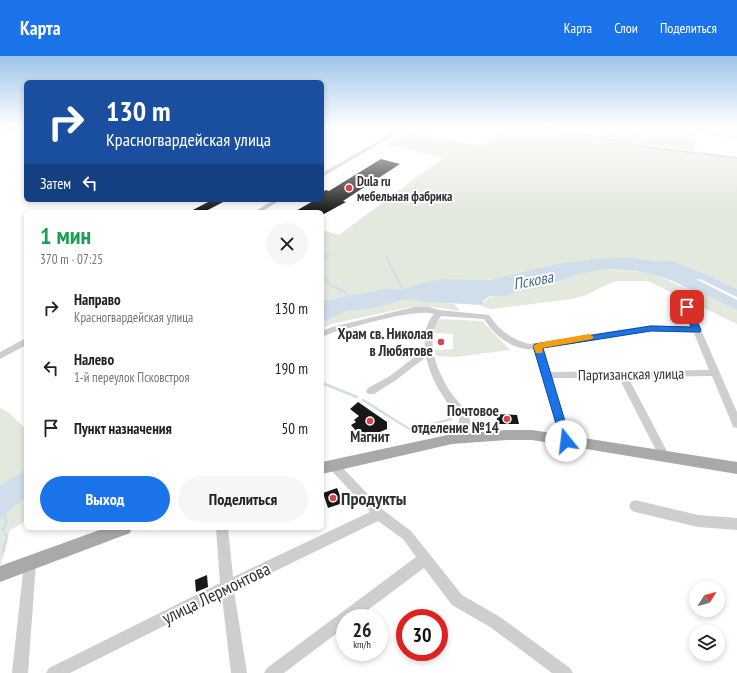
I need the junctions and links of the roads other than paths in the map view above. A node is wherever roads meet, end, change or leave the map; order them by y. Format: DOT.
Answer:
graph roads {
  1 [pos="356,156"];
  2 [pos="719,156"];
  3 [pos="737,158"];
  4 [pos="324,174"];
  5 [pos="274,202"];
  6 [pos="260,210"];
  7 [pos="687,307"];
  8 [pos="439,313"];
  9 [pos="697,330"];
  10 [pos="324,333"];
  11 [pos="24,342"];
  12 [pos="538,346"];
  13 [pos="429,350"];
  14 [pos="0,356"];
  15 [pos="716,372"];
  16 [pos="622,374"];
  17 [pos="547,375"];
  18 [pos="371,391"];
  19 [pos="737,424"];
  20 [pos="463,437"];
  21 [pos="566,441"];
  22 [pos="665,457"];
  23 [pos="328,467"];
  24 [pos="737,468"];
  25 [pos="635,506"];
  26 [pos="379,514"];
  27 [pos="737,524"];
  28 [pos="120,530"];
  29 [pos="222,530"];
  30 [pos="425,559"];
  31 [pos="30,563"];
  32 [pos="0,574"];
  33 [pos="227,587"];
  34 [pos="20,673"];
  35 [pos="54,673"];
  36 [pos="239,673"];
  37 [pos="272,673"];
  38 [pos="565,673"];
  1 -- 4 [label="street"];
  2 -- 3 [label="street"];
  5 -- 6 [label="street"];
  7 -- 9 [label="street"];
  8 -- 10 [label="street"];
  8 -- 12 [label="street"];
  8 -- 13 [label="street"];
  9 -- 12 [label="street"];
  9 -- 15 [label="street"];
  11 -- 14 [label="street"];
  12 -- 17 [label="street"];
  13 -- 18 [label="street"];
  13 -- 20 [label="street"];
  15 -- 16 [label="street, Партизанская улица"];
  15 -- 19 [label="street"];
  16 -- 17 [label="street, Партизанская улица"];
  16 -- 22 [label="street"];
  17 -- 21 [label="street"];
  20 -- 21 [label="main road"];
  20 -- 23 [label="main road"];
  21 -- 22 [label="main road"];
  22 -- 24 [label="main road"];
  23 -- 26 [label="street"];
  25 -- 27 [label="street"];
  26 -- 30 [label="street"];
  26 -- 33 [label="street, улица Лермонтова"];
  28 -- 31 [label="main road"];
  29 -- 33 [label="street"];
  30 -- 37 [label="street"];
  30 -- 38 [label="street"];
  31 -- 32 [label="main road"];
  31 -- 34 [label="street"];
  33 -- 35 [label="street, улица Лермонтова"];
  33 -- 36 [label="street"];
}
